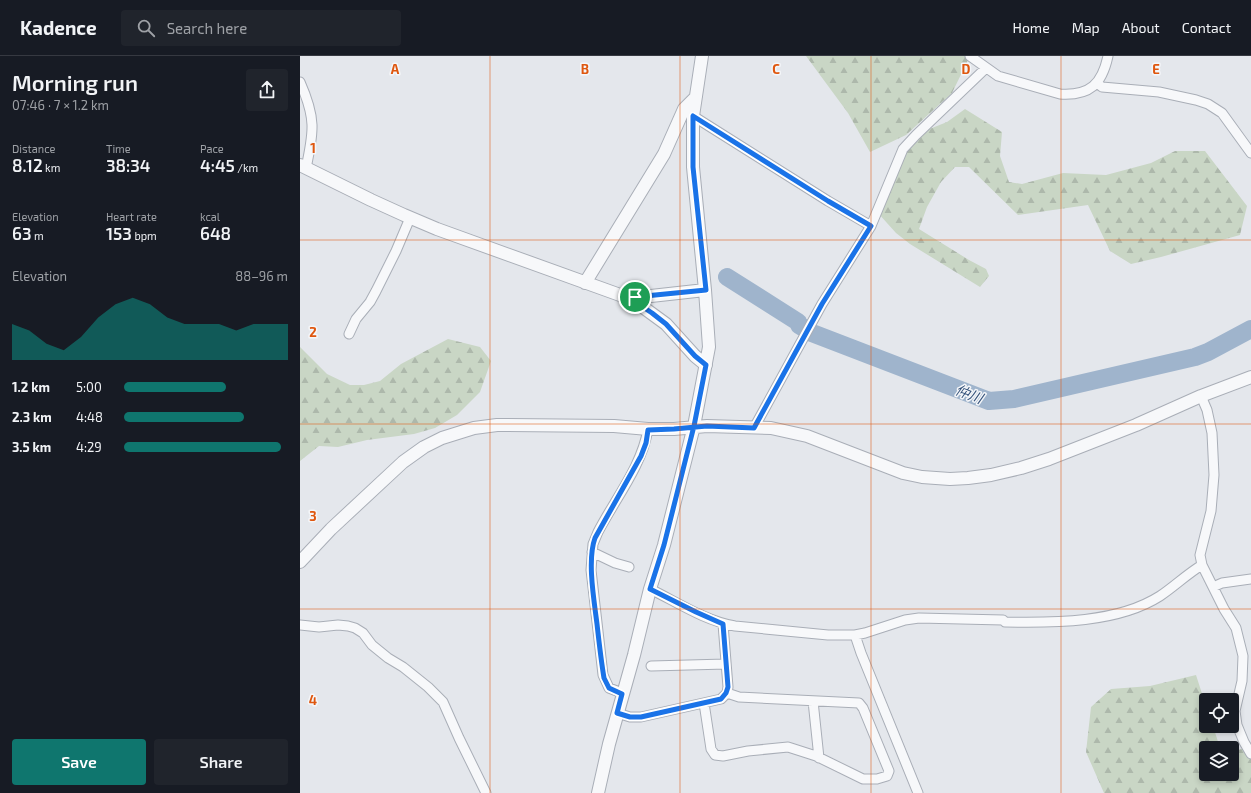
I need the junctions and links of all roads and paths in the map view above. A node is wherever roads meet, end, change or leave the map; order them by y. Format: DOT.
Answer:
graph roads {
  1 [pos="702,56"];
  2 [pos="970,56"];
  3 [pos="1108,56"];
  4 [pos="986,68"];
  5 [pos="300,82"];
  6 [pos="1097,83"];
  7 [pos="696,97"];
  8 [pos="693,116"];
  9 [pos="1251,153"];
  10 [pos="303,166"];
  11 [pos="410,218"];
  12 [pos="871,226"];
  13 [pos="585,283"];
  14 [pos="706,290"];
  15 [pos="635,297"];
  16 [pos="349,334"];
  17 [pos="706,365"];
  18 [pos="1251,377"];
  19 [pos="1201,396"];
  20 [pos="694,426"];
  21 [pos="754,428"];
  22 [pos="648,430"];
  23 [pos="592,552"];
  24 [pos="300,562"];
  25 [pos="1202,566"];
  26 [pos="629,567"];
  27 [pos="1251,579"];
  28 [pos="1213,587"];
  29 [pos="650,589"];
  30 [pos="723,624"];
  31 [pos="300,625"];
  32 [pos="855,634"];
  33 [pos="726,664"];
  34 [pos="651,666"];
  35 [pos="726,693"];
  36 [pos="622,694"];
  37 [pos="813,701"];
  38 [pos="704,703"];
  39 [pos="617,713"];
  40 [pos="1251,754"];
  41 [pos="819,758"];
  42 [pos="486,793"];
  43 [pos="598,793"];
  44 [pos="918,793"];
  1 -- 7 [label="street"];
  2 -- 4 [label="street"];
  3 -- 6 [label="street"];
  4 -- 6 [label="street"];
  4 -- 12 [label="street"];
  5 -- 10 [label="street"];
  6 -- 9 [label="street"];
  7 -- 8 [label="street"];
  7 -- 13 [label="street"];
  8 -- 12 [label="street"];
  8 -- 14 [label="street"];
  10 -- 11 [label="street"];
  11 -- 13 [label="street"];
  11 -- 16 [label="street"];
  12 -- 21 [label="street"];
  13 -- 15 [label="street"];
  14 -- 15 [label="street"];
  14 -- 17 [label="street"];
  15 -- 17 [label="street"];
  17 -- 20 [label="street"];
  18 -- 19 [label="street"];
  19 -- 21 [label="street"];
  19 -- 25 [label="street"];
  20 -- 21 [label="street"];
  20 -- 22 [label="street"];
  20 -- 29 [label="street"];
  22 -- 23 [label="street"];
  22 -- 24 [label="street"];
  23 -- 26 [label="street"];
  23 -- 36 [label="street"];
  25 -- 28 [label="street"];
  25 -- 32 [label="street"];
  27 -- 28 [label="street"];
  28 -- 40 [label="street"];
  29 -- 30 [label="street"];
  29 -- 36 [label="street"];
  30 -- 32 [label="street"];
  30 -- 33 [label="street"];
  31 -- 42 [label="street"];
  32 -- 44 [label="street"];
  33 -- 34 [label="street"];
  33 -- 35 [label="street"];
  35 -- 37 [label="street"];
  35 -- 38 [label="street"];
  36 -- 39 [label="street"];
  37 -- 41 [label="street"];
  37 -- 41 [label="street"];
  38 -- 39 [label="street"];
  38 -- 41 [label="street"];
  39 -- 43 [label="street"];
}
